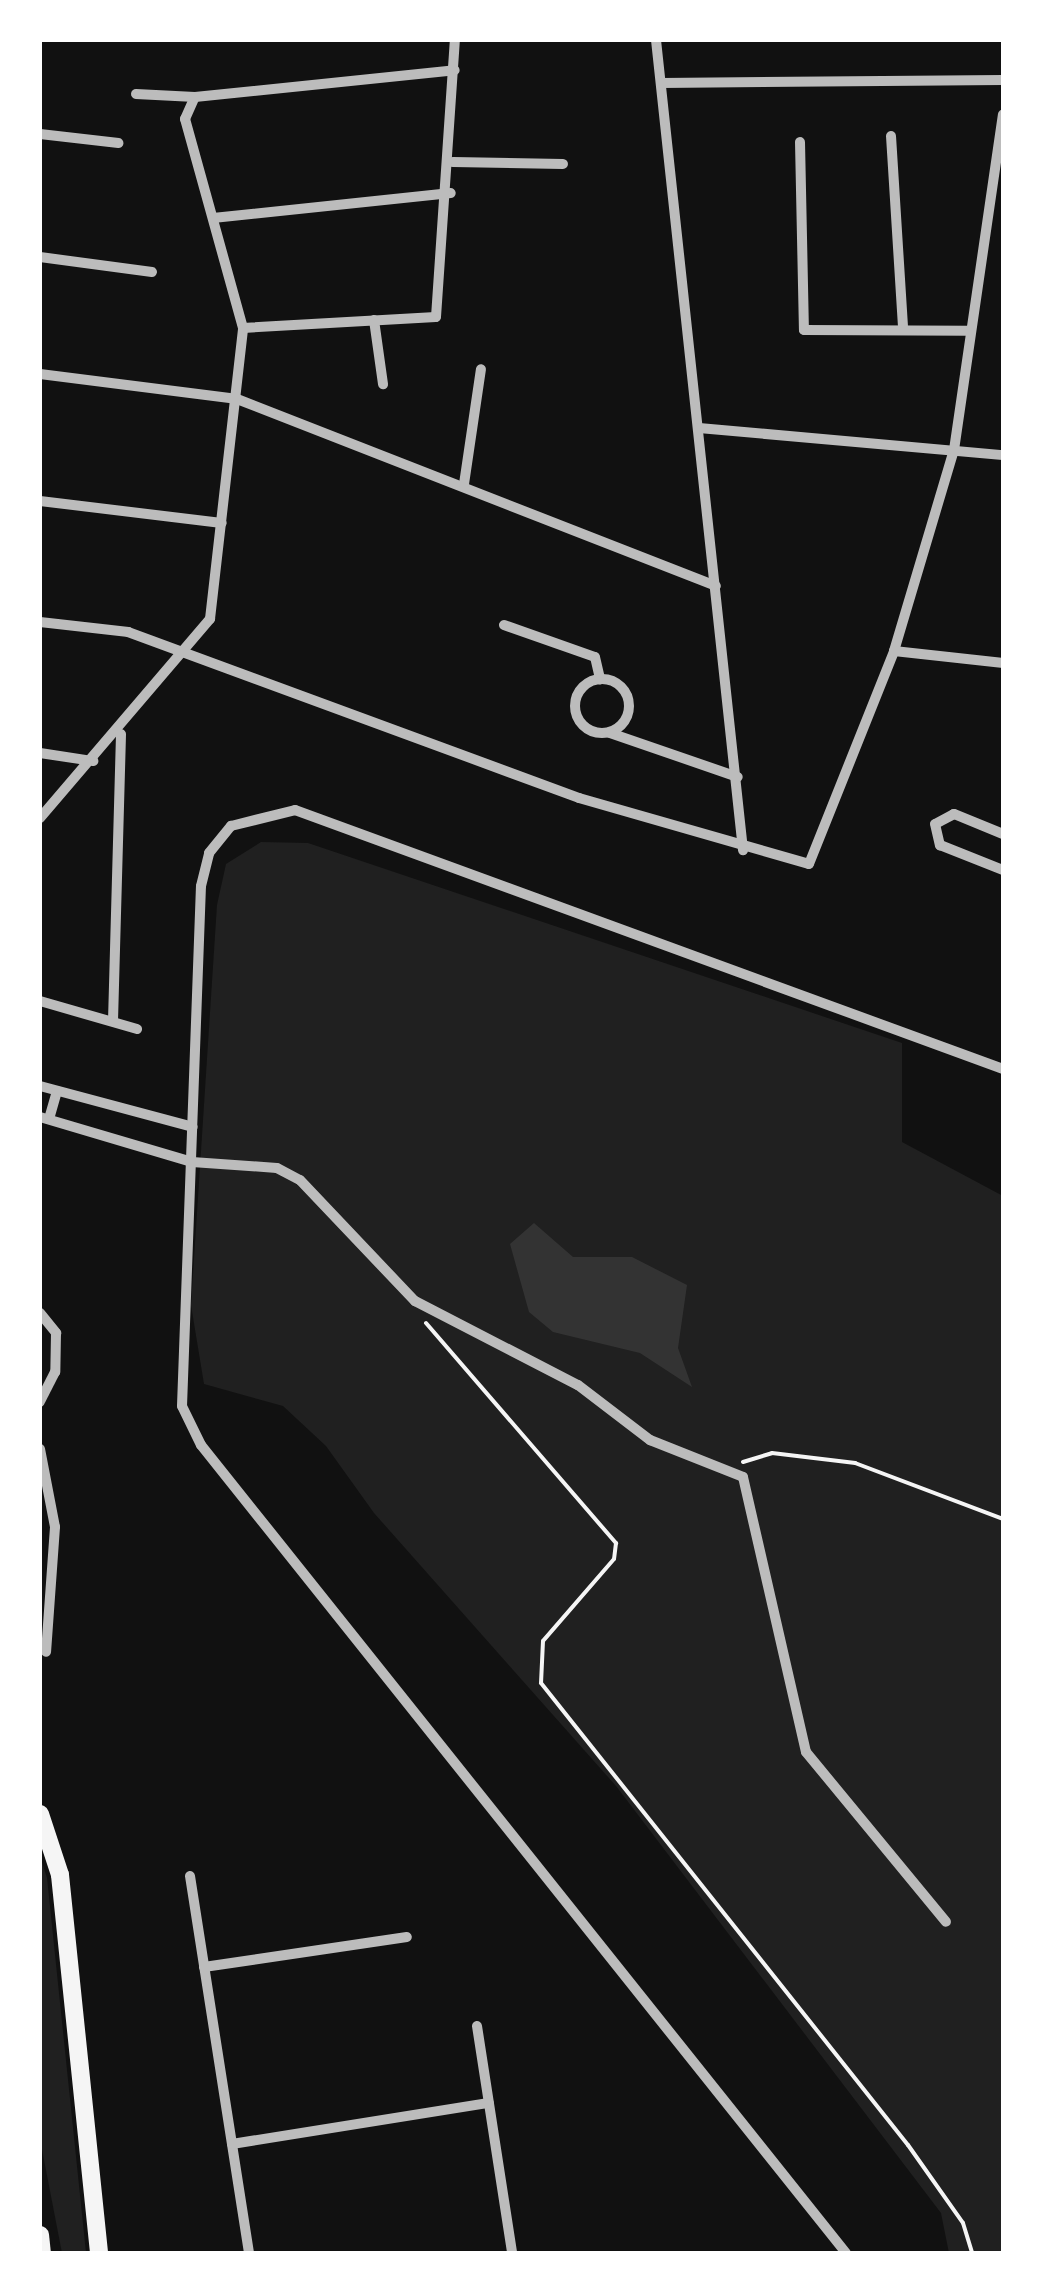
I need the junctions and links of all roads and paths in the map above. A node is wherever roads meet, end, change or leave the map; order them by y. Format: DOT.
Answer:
graph roads {
  1 [pos="456,40"];
  2 [pos="656,40"];
  3 [pos="454,70"];
  4 [pos="1003,80"];
  5 [pos="660,84"];
  6 [pos="136,94"];
  7 [pos="194,97"];
  8 [pos="1003,115"];
  9 [pos="40,134"];
  10 [pos="891,136"];
  11 [pos="800,142"];
  12 [pos="118,143"];
  13 [pos="452,162"];
  14 [pos="563,164"];
  15 [pos="451,193"];
  16 [pos="212,218"];
  17 [pos="40,257"];
  18 [pos="152,272"];
  19 [pos="374,320"];
  20 [pos="903,326"];
  21 [pos="243,328"];
  22 [pos="968,331"];
  23 [pos="481,369"];
  24 [pos="40,374"];
  25 [pos="383,384"];
  26 [pos="237,399"];
  27 [pos="699,428"];
  28 [pos="954,450"];
  29 [pos="1003,455"];
  30 [pos="464,484"];
  31 [pos="40,500"];
  32 [pos="222,523"];
  33 [pos="716,586"];
  34 [pos="40,622"];
  35 [pos="504,625"];
  36 [pos="894,651"];
  37 [pos="190,654"];
  38 [pos="1003,663"];
  39 [pos="600,679"];
  40 [pos="122,733"];
  41 [pos="610,733"];
  42 [pos="40,754"];
  43 [pos="93,761"];
  44 [pos="738,777"];
  45 [pos="40,818"];
  46 [pos="1003,834"];
  47 [pos="744,850"];
  48 [pos="1003,870"];
  49 [pos="40,1001"];
  50 [pos="112,1021"];
  51 [pos="138,1029"];
  52 [pos="1003,1069"];
  53 [pos="40,1086"];
  54 [pos="57,1091"];
  55 [pos="45,1118"];
  56 [pos="193,1127"];
  57 [pos="192,1162"];
  58 [pos="415,1300"];
  59 [pos="40,1313"];
  60 [pos="40,1402"];
  61 [pos="40,1449"];
  62 [pos="730,1468"];
  63 [pos="1003,1519"];
  64 [pos="46,1652"];
  65 [pos="40,1814"];
  66 [pos="190,1876"];
  67 [pos="946,1922"];
  68 [pos="407,1936"];
  69 [pos="204,1968"];
  70 [pos="477,2026"];
  71 [pos="489,2103"];
  72 [pos="232,2144"];
  73 [pos="40,2235"];
  74 [pos="42,2253"];
  75 [pos="99,2253"];
  76 [pos="249,2253"];
  77 [pos="512,2253"];
  78 [pos="846,2253"];
  79 [pos="972,2253"];
  1 -- 3 [label="street"];
  2 -- 5 [label="street"];
  3 -- 7 [label="street"];
  3 -- 13 [label="street"];
  4 -- 5 [label="street"];
  5 -- 27 [label="street"];
  6 -- 7 [label="street"];
  7 -- 16 [label="street"];
  8 -- 22 [label="street"];
  9 -- 12 [label="street"];
  10 -- 20 [label="street"];
  11 -- 20 [label="street"];
  13 -- 14 [label="street"];
  13 -- 15 [label="street"];
  15 -- 16 [label="street"];
  15 -- 19 [label="street"];
  16 -- 21 [label="street"];
  17 -- 18 [label="street"];
  19 -- 21 [label="street"];
  19 -- 25 [label="street"];
  20 -- 22 [label="street"];
  21 -- 26 [label="street"];
  22 -- 28 [label="street"];
  23 -- 30 [label="street"];
  24 -- 26 [label="street"];
  26 -- 30 [label="street"];
  26 -- 32 [label="street"];
  27 -- 28 [label="street"];
  27 -- 33 [label="street"];
  28 -- 29 [label="street"];
  28 -- 36 [label="street"];
  30 -- 33 [label="street"];
  31 -- 32 [label="street"];
  32 -- 37 [label="street"];
  33 -- 44 [label="street"];
  34 -- 37 [label="street"];
  35 -- 39 [label="street"];
  36 -- 38 [label="street"];
  36 -- 47 [label="street"];
  37 -- 40 [label="street"];
  37 -- 47 [label="street"];
  39 -- 41 [label="street"];
  39 -- 41 [label="street"];
  40 -- 43 [label="street"];
  40 -- 50 [label="street"];
  41 -- 44 [label="street"];
  42 -- 43 [label="street"];
  43 -- 45 [label="street"];
  44 -- 47 [label="street"];
  46 -- 48 [label="street"];
  49 -- 50 [label="street"];
  50 -- 51 [label="street"];
  52 -- 56 [label="street"];
  53 -- 54 [label="street"];
  54 -- 55 [label="street"];
  54 -- 56 [label="street"];
  55 -- 57 [label="street"];
  56 -- 57 [label="street"];
  57 -- 58 [label="street"];
  57 -- 78 [label="street"];
  58 -- 62 [label="street"];
  58 -- 79 [label="path"];
  59 -- 60 [label="street"];
  61 -- 64 [label="street"];
  62 -- 63 [label="path"];
  62 -- 67 [label="street"];
  65 -- 75 [label="main road"];
  66 -- 69 [label="street"];
  68 -- 69 [label="street"];
  69 -- 72 [label="street"];
  70 -- 71 [label="street"];
  71 -- 72 [label="street"];
  71 -- 77 [label="street"];
  72 -- 76 [label="street"];
  73 -- 74 [label="main road"];
}
